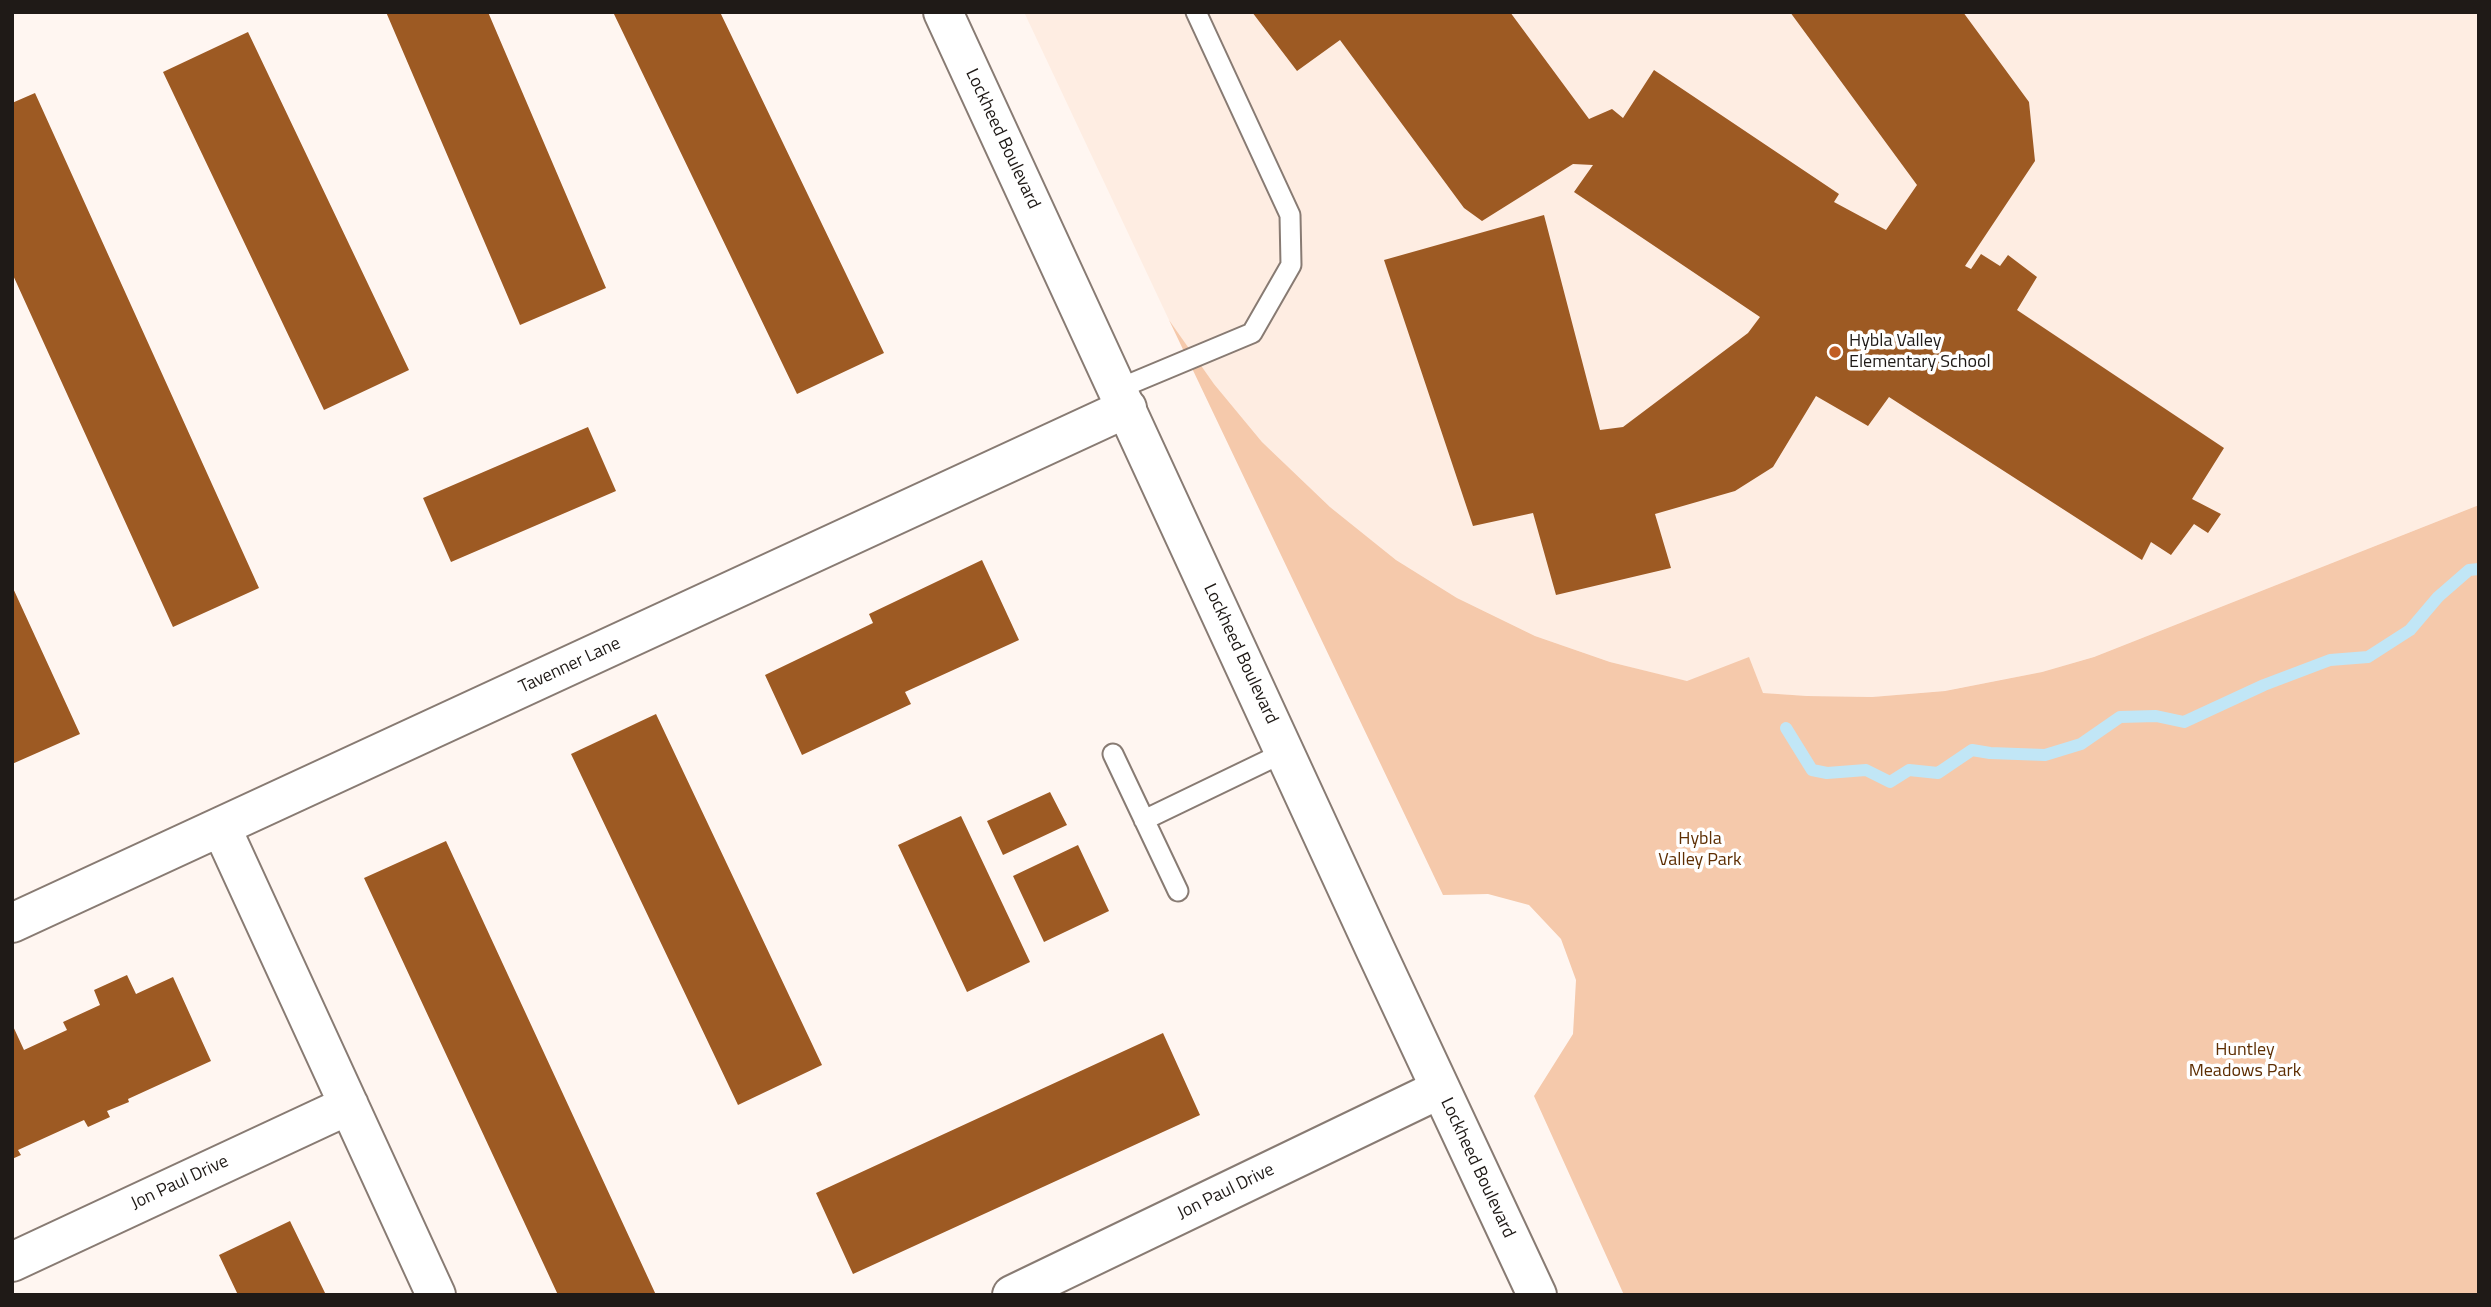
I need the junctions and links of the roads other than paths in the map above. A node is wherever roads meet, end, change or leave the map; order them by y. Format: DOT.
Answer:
graph roads {
  1 [pos="943,12"];
  2 [pos="1196,12"];
  3 [pos="1122,399"];
  4 [pos="1285,752"];
  5 [pos="1112,754"];
  6 [pos="1144,820"];
  7 [pos="221,827"];
  8 [pos="1178,891"];
  9 [pos="12,923"];
  10 [pos="1440,1089"];
  11 [pos="349,1105"];
  12 [pos="12,1262"];
  13 [pos="436,1295"];
  14 [pos="1012,1295"];
  15 [pos="1537,1295"];
  1 -- 3 [label="street, Lockheed Boulevard"];
  2 -- 3 [label="lane"];
  3 -- 4 [label="street, Lockheed Boulevard"];
  3 -- 7 [label="street, Tavenner Lane"];
  4 -- 6 [label="lane"];
  4 -- 10 [label="street, Lockheed Boulevard"];
  5 -- 6 [label="lane"];
  6 -- 8 [label="lane"];
  7 -- 9 [label="street, Tavenner Lane"];
  7 -- 11 [label="street"];
  10 -- 14 [label="street, Jon Paul Drive"];
  10 -- 15 [label="street, Lockheed Boulevard"];
  11 -- 12 [label="street, Jon Paul Drive"];
  11 -- 13 [label="street"];
}
